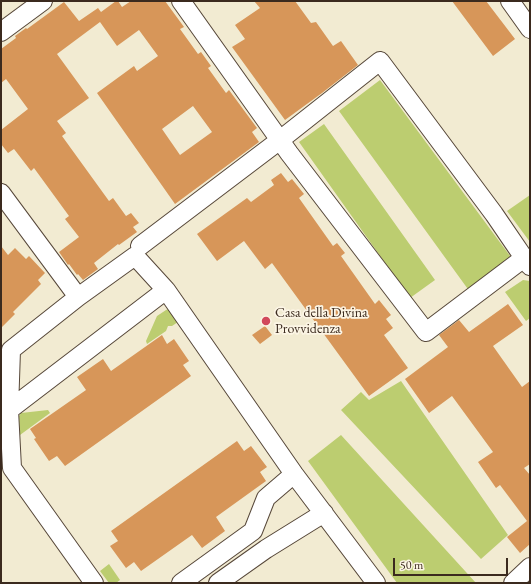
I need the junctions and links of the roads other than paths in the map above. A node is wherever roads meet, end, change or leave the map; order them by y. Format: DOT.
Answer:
graph roads {
  1 [pos="43,1"];
  2 [pos="181,1"];
  3 [pos="510,1"];
  4 [pos="530,29"];
  5 [pos="1,32"];
  6 [pos="280,140"];
  7 [pos="1,193"];
  8 [pos="140,246"];
  9 [pos="527,262"];
  10 [pos="166,290"];
  11 [pos="78,297"];
  12 [pos="9,410"];
  13 [pos="294,474"];
  14 [pos="324,513"];
  15 [pos="530,567"];
  16 [pos="94,583"];
  17 [pos="181,583"];
  18 [pos="218,583"];
  19 [pos="376,583"];
  20 [pos="513,583"];
  1 -- 5 [label="lane"];
  2 -- 6 [label="lane"];
  3 -- 4 [label="lane"];
  6 -- 8 [label="lane"];
  6 -- 9 [label="lane"];
  6 -- 9 [label="lane"];
  7 -- 11 [label="lane"];
  10 -- 11 [label="lane"];
  10 -- 12 [label="lane"];
  10 -- 13 [label="lane"];
  11 -- 12 [label="lane"];
  12 -- 16 [label="lane"];
  13 -- 14 [label="lane"];
  13 -- 17 [label="lane"];
  14 -- 18 [label="lane"];
  14 -- 19 [label="lane"];
  15 -- 20 [label="lane"];
}
